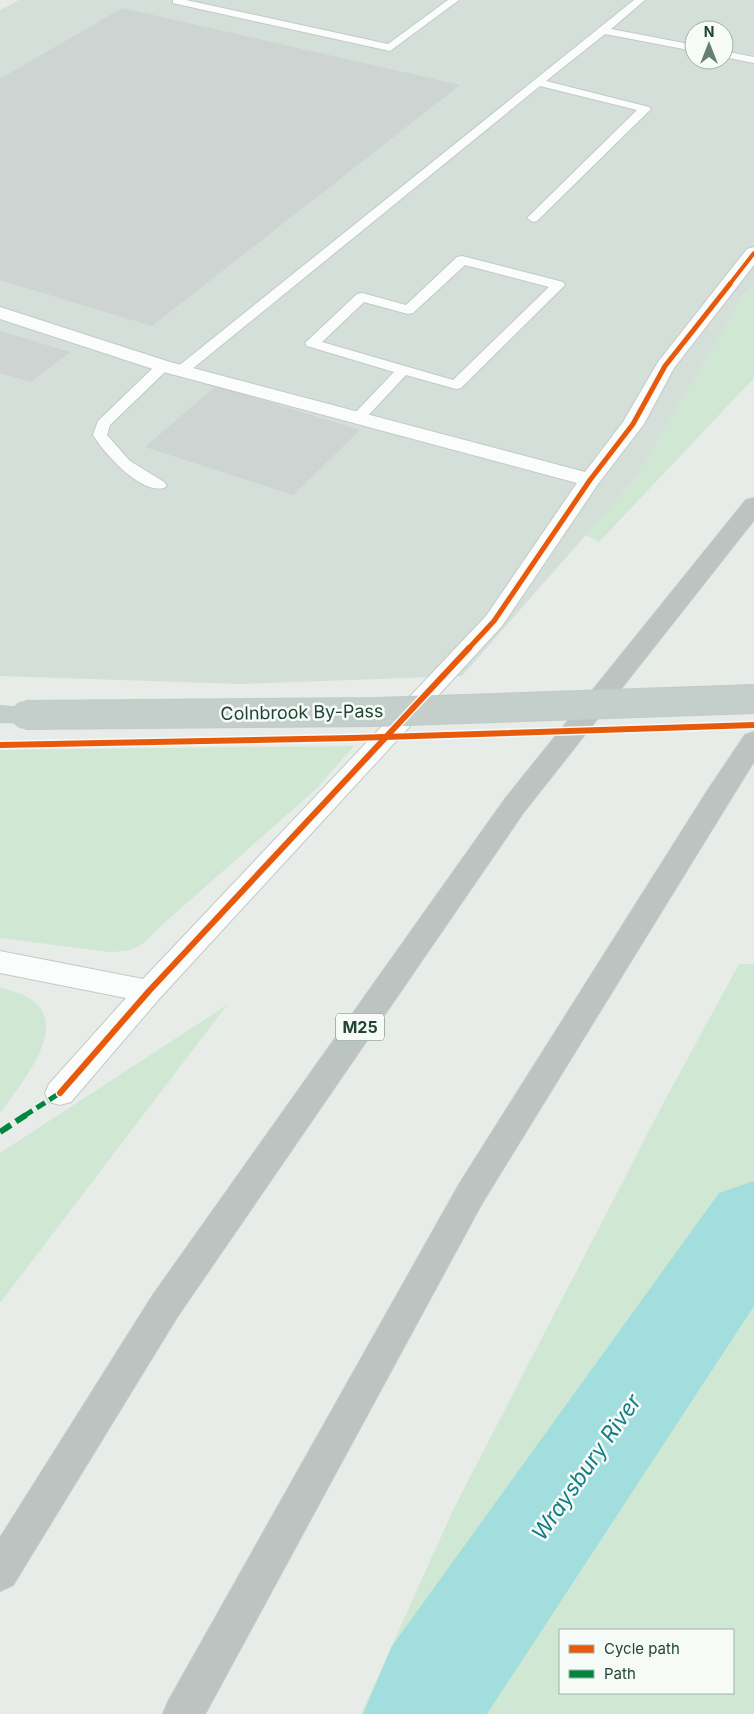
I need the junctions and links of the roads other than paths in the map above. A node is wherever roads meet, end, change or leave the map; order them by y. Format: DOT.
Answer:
graph roads {
  1 [pos="454,0"];
  2 [pos="640,0"];
  3 [pos="177,1"];
  4 [pos="602,30"];
  5 [pos="684,46"];
  6 [pos="734,56"];
  7 [pos="754,60"];
  8 [pos="537,82"];
  9 [pos="532,218"];
  10 [pos="754,253"];
  11 [pos="0,313"];
  12 [pos="172,368"];
  13 [pos="403,370"];
  14 [pos="358,418"];
  15 [pos="590,480"];
  16 [pos="159,484"];
  17 [pos="754,505"];
  18 [pos="754,699"];
  19 [pos="0,706"];
  20 [pos="0,714"];
  21 [pos="25,714"];
  22 [pos="754,742"];
  23 [pos="0,962"];
  24 [pos="149,992"];
  25 [pos="60,1093"];
  26 [pos="0,1572"];
  27 [pos="183,1714"];
  1 -- 3 [label="lane"];
  2 -- 4 [label="lane"];
  4 -- 5 [label="lane"];
  4 -- 8 [label="lane"];
  6 -- 7 [label="lane"];
  8 -- 9 [label="lane"];
  8 -- 12 [label="lane"];
  10 -- 15 [label="street"];
  11 -- 12 [label="street"];
  12 -- 14 [label="street"];
  12 -- 16 [label="lane"];
  13 -- 13 [label="lane"];
  13 -- 14 [label="lane"];
  14 -- 15 [label="street"];
  15 -- 24 [label="street"];
  17 -- 26 [label="highway, M25"];
  18 -- 21 [label="highway, Colnbrook By-Pass, bridge"];
  19 -- 21 [label="street"];
  20 -- 21 [label="highway, Colnbrook By-Pass"];
  22 -- 27 [label="highway"];
  23 -- 24 [label="street"];
  24 -- 25 [label="street"];
}
